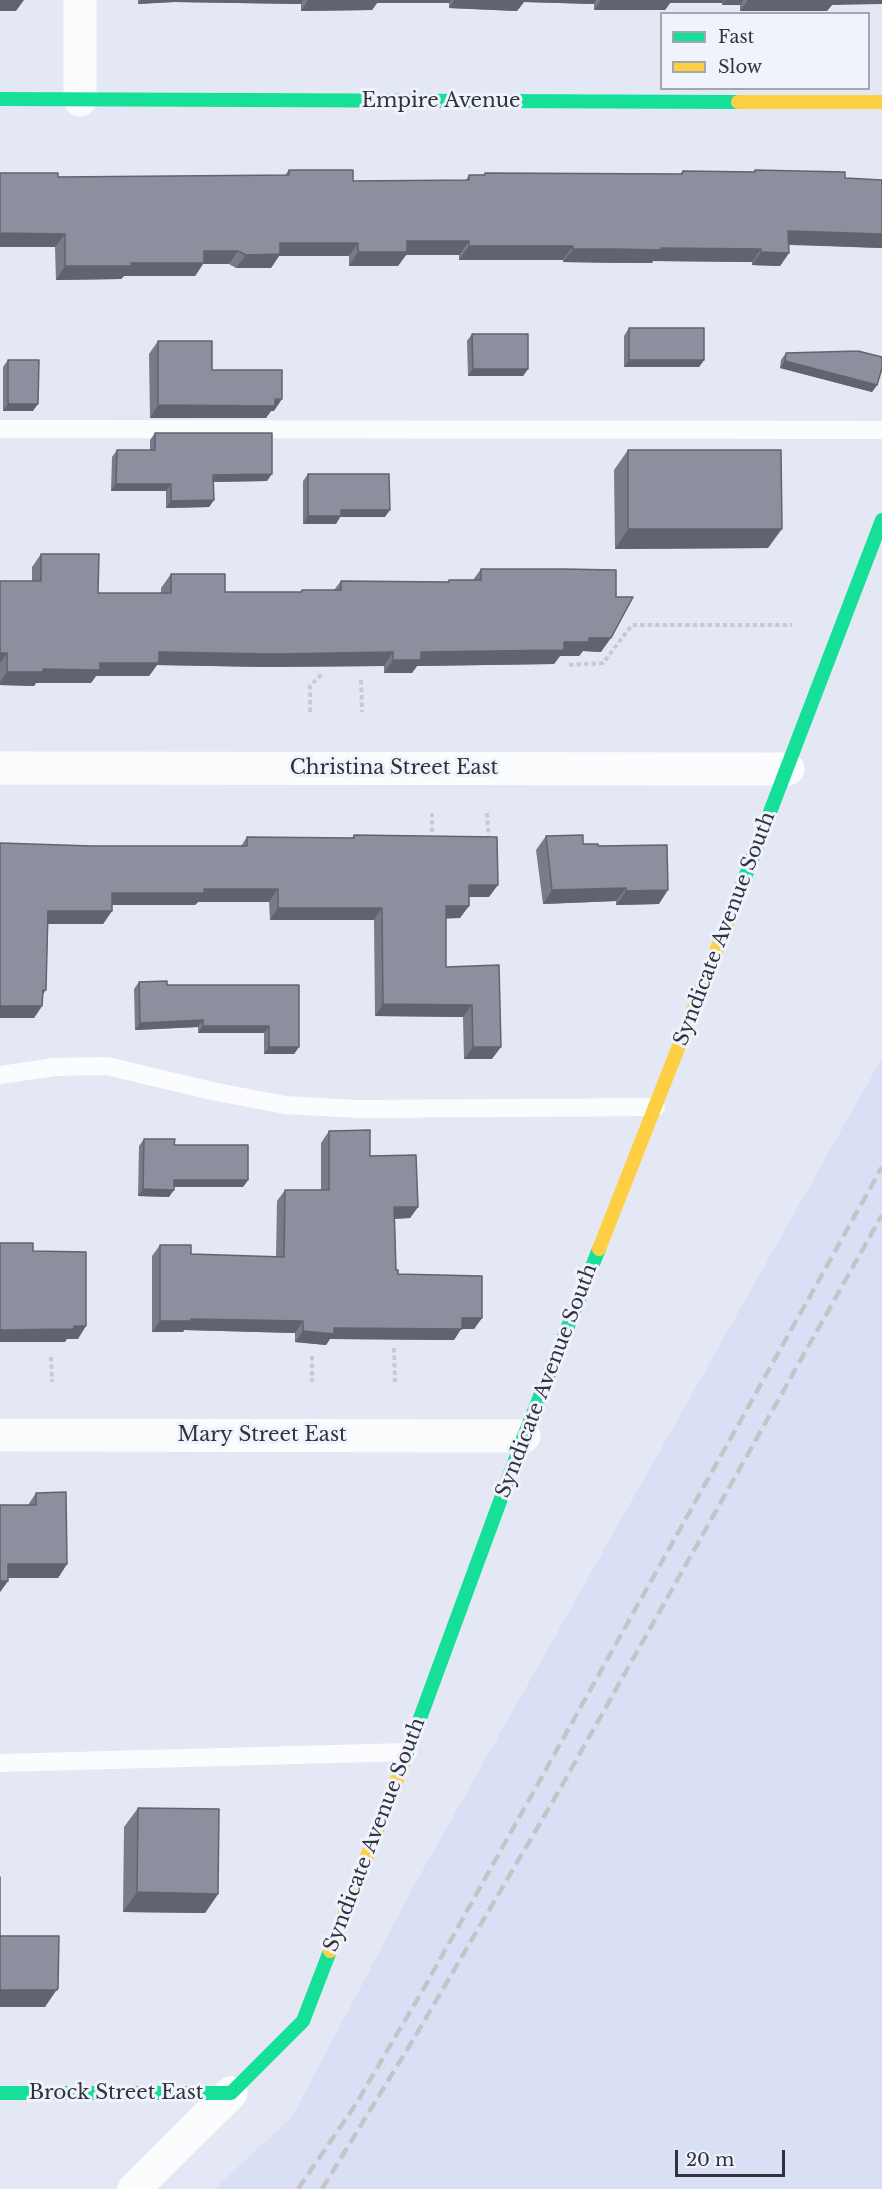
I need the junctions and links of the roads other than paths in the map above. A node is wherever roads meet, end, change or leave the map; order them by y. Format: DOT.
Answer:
graph roads {
  1 [pos="80,0"];
  2 [pos="0,99"];
  3 [pos="80,100"];
  4 [pos="882,102"];
  5 [pos="0,429"];
  6 [pos="882,430"];
  7 [pos="882,520"];
  8 [pos="0,768"];
  9 [pos="788,769"];
  10 [pos="0,1075"];
  11 [pos="656,1107"];
  12 [pos="0,1435"];
  13 [pos="524,1436"];
  14 [pos="408,1752"];
  15 [pos="0,1763"];
  16 [pos="0,2093"];
  17 [pos="231,2093"];
  18 [pos="134,2189"];
  1 -- 3 [label="street"];
  2 -- 3 [label="street, Empire Avenue"];
  3 -- 4 [label="street, Empire Avenue"];
  5 -- 6 [label="lane"];
  7 -- 9 [label="street, Syndicate Avenue South"];
  8 -- 9 [label="street, Christina Street East"];
  9 -- 11 [label="street, Syndicate Avenue South"];
  10 -- 11 [label="lane"];
  11 -- 13 [label="street, Syndicate Avenue South"];
  12 -- 13 [label="street, Mary Street East"];
  13 -- 14 [label="street, Syndicate Avenue South"];
  14 -- 15 [label="lane"];
  14 -- 17 [label="street, Syndicate Avenue South"];
  16 -- 17 [label="street, Brock Street East"];
  17 -- 18 [label="street, Syndicate Avenue South"];
}
